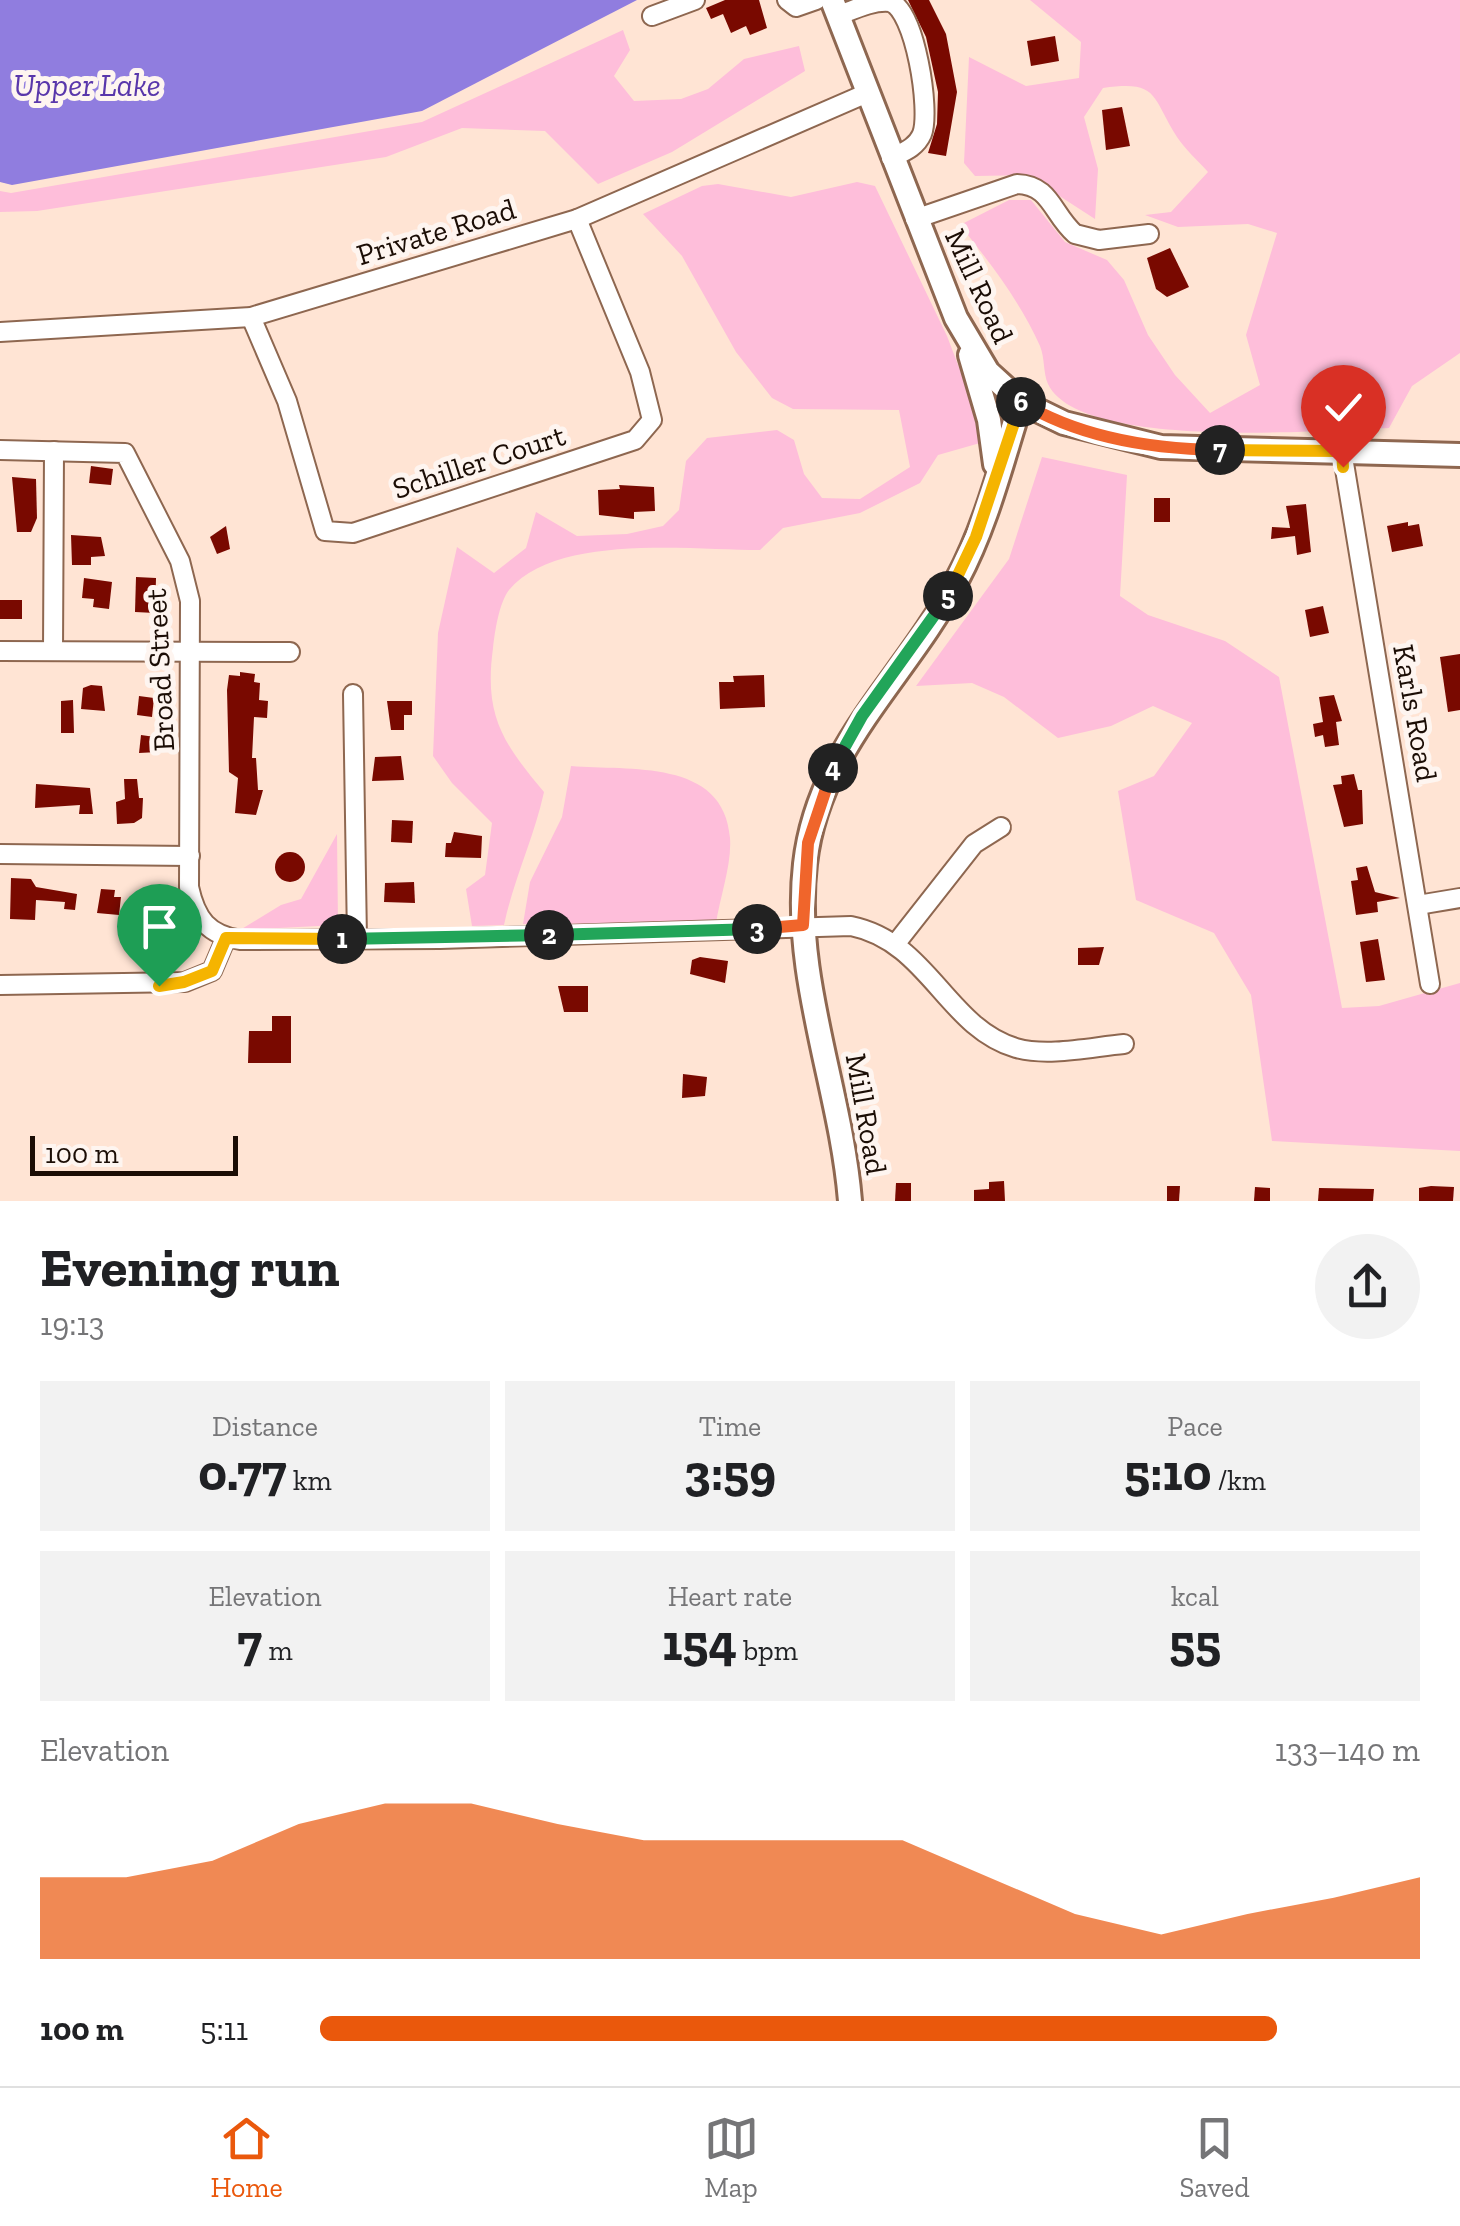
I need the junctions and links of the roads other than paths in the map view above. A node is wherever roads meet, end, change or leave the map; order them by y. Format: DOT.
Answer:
graph roads {
  1 [pos="695,0"];
  2 [pos="787,0"];
  3 [pos="816,0"];
  4 [pos="834,8"];
  5 [pos="652,16"];
  6 [pos="866,94"];
  7 [pos="891,158"];
  8 [pos="577,219"];
  9 [pos="915,219"];
  10 [pos="1149,234"];
  11 [pos="252,317"];
  12 [pos="0,332"];
  13 [pos="966,338"];
  14 [pos="1021,402"];
  15 [pos="0,450"];
  16 [pos="54,451"];
  17 [pos="1342,451"];
  18 [pos="1460,455"];
  19 [pos="995,488"];
  20 [pos="0,651"];
  21 [pos="53,651"];
  22 [pos="192,651"];
  23 [pos="290,652"];
  24 [pos="353,694"];
  25 [pos="1001,827"];
  26 [pos="0,854"];
  27 [pos="190,856"];
  28 [pos="1460,898"];
  29 [pos="1418,905"];
  30 [pos="803,925"];
  31 [pos="226,938"];
  32 [pos="357,939"];
  33 [pos="897,942"];
  34 [pos="1430,984"];
  35 [pos="0,985"];
  36 [pos="1124,1044"];
  37 [pos="850,1201"];
  1 -- 5 [label="street"];
  2 -- 3 [label="street"];
  4 -- 6 [label="main road, Mill Road"];
  4 -- 7 [label="street"];
  6 -- 7 [label="main road, Mill Road"];
  6 -- 8 [label="street, Private Road"];
  7 -- 9 [label="main road, Mill Road"];
  8 -- 11 [label="street, Private Road"];
  8 -- 11 [label="street, Schiller Court"];
  9 -- 10 [label="street"];
  9 -- 13 [label="main road, Mill Road"];
  11 -- 12 [label="street, Private Road"];
  13 -- 14 [label="main road, Mill Road"];
  13 -- 19 [label="main road"];
  14 -- 17 [label="main road"];
  14 -- 19 [label="main road, Mill Road"];
  15 -- 16 [label="street"];
  16 -- 21 [label="street"];
  16 -- 22 [label="street, Broad Street"];
  17 -- 18 [label="main road"];
  17 -- 29 [label="street, Karls Road"];
  19 -- 30 [label="main road, Mill Road"];
  20 -- 21 [label="street"];
  21 -- 22 [label="street"];
  22 -- 23 [label="street"];
  22 -- 27 [label="street, Broad Street"];
  24 -- 32 [label="street"];
  25 -- 33 [label="street"];
  26 -- 27 [label="street"];
  27 -- 31 [label="street, Broad Street"];
  28 -- 29 [label="street"];
  29 -- 34 [label="street, Karls Road"];
  30 -- 32 [label="street"];
  30 -- 33 [label="street"];
  30 -- 37 [label="main road, Mill Road"];
  31 -- 32 [label="street"];
  31 -- 35 [label="street"];
  33 -- 36 [label="street"];
}
